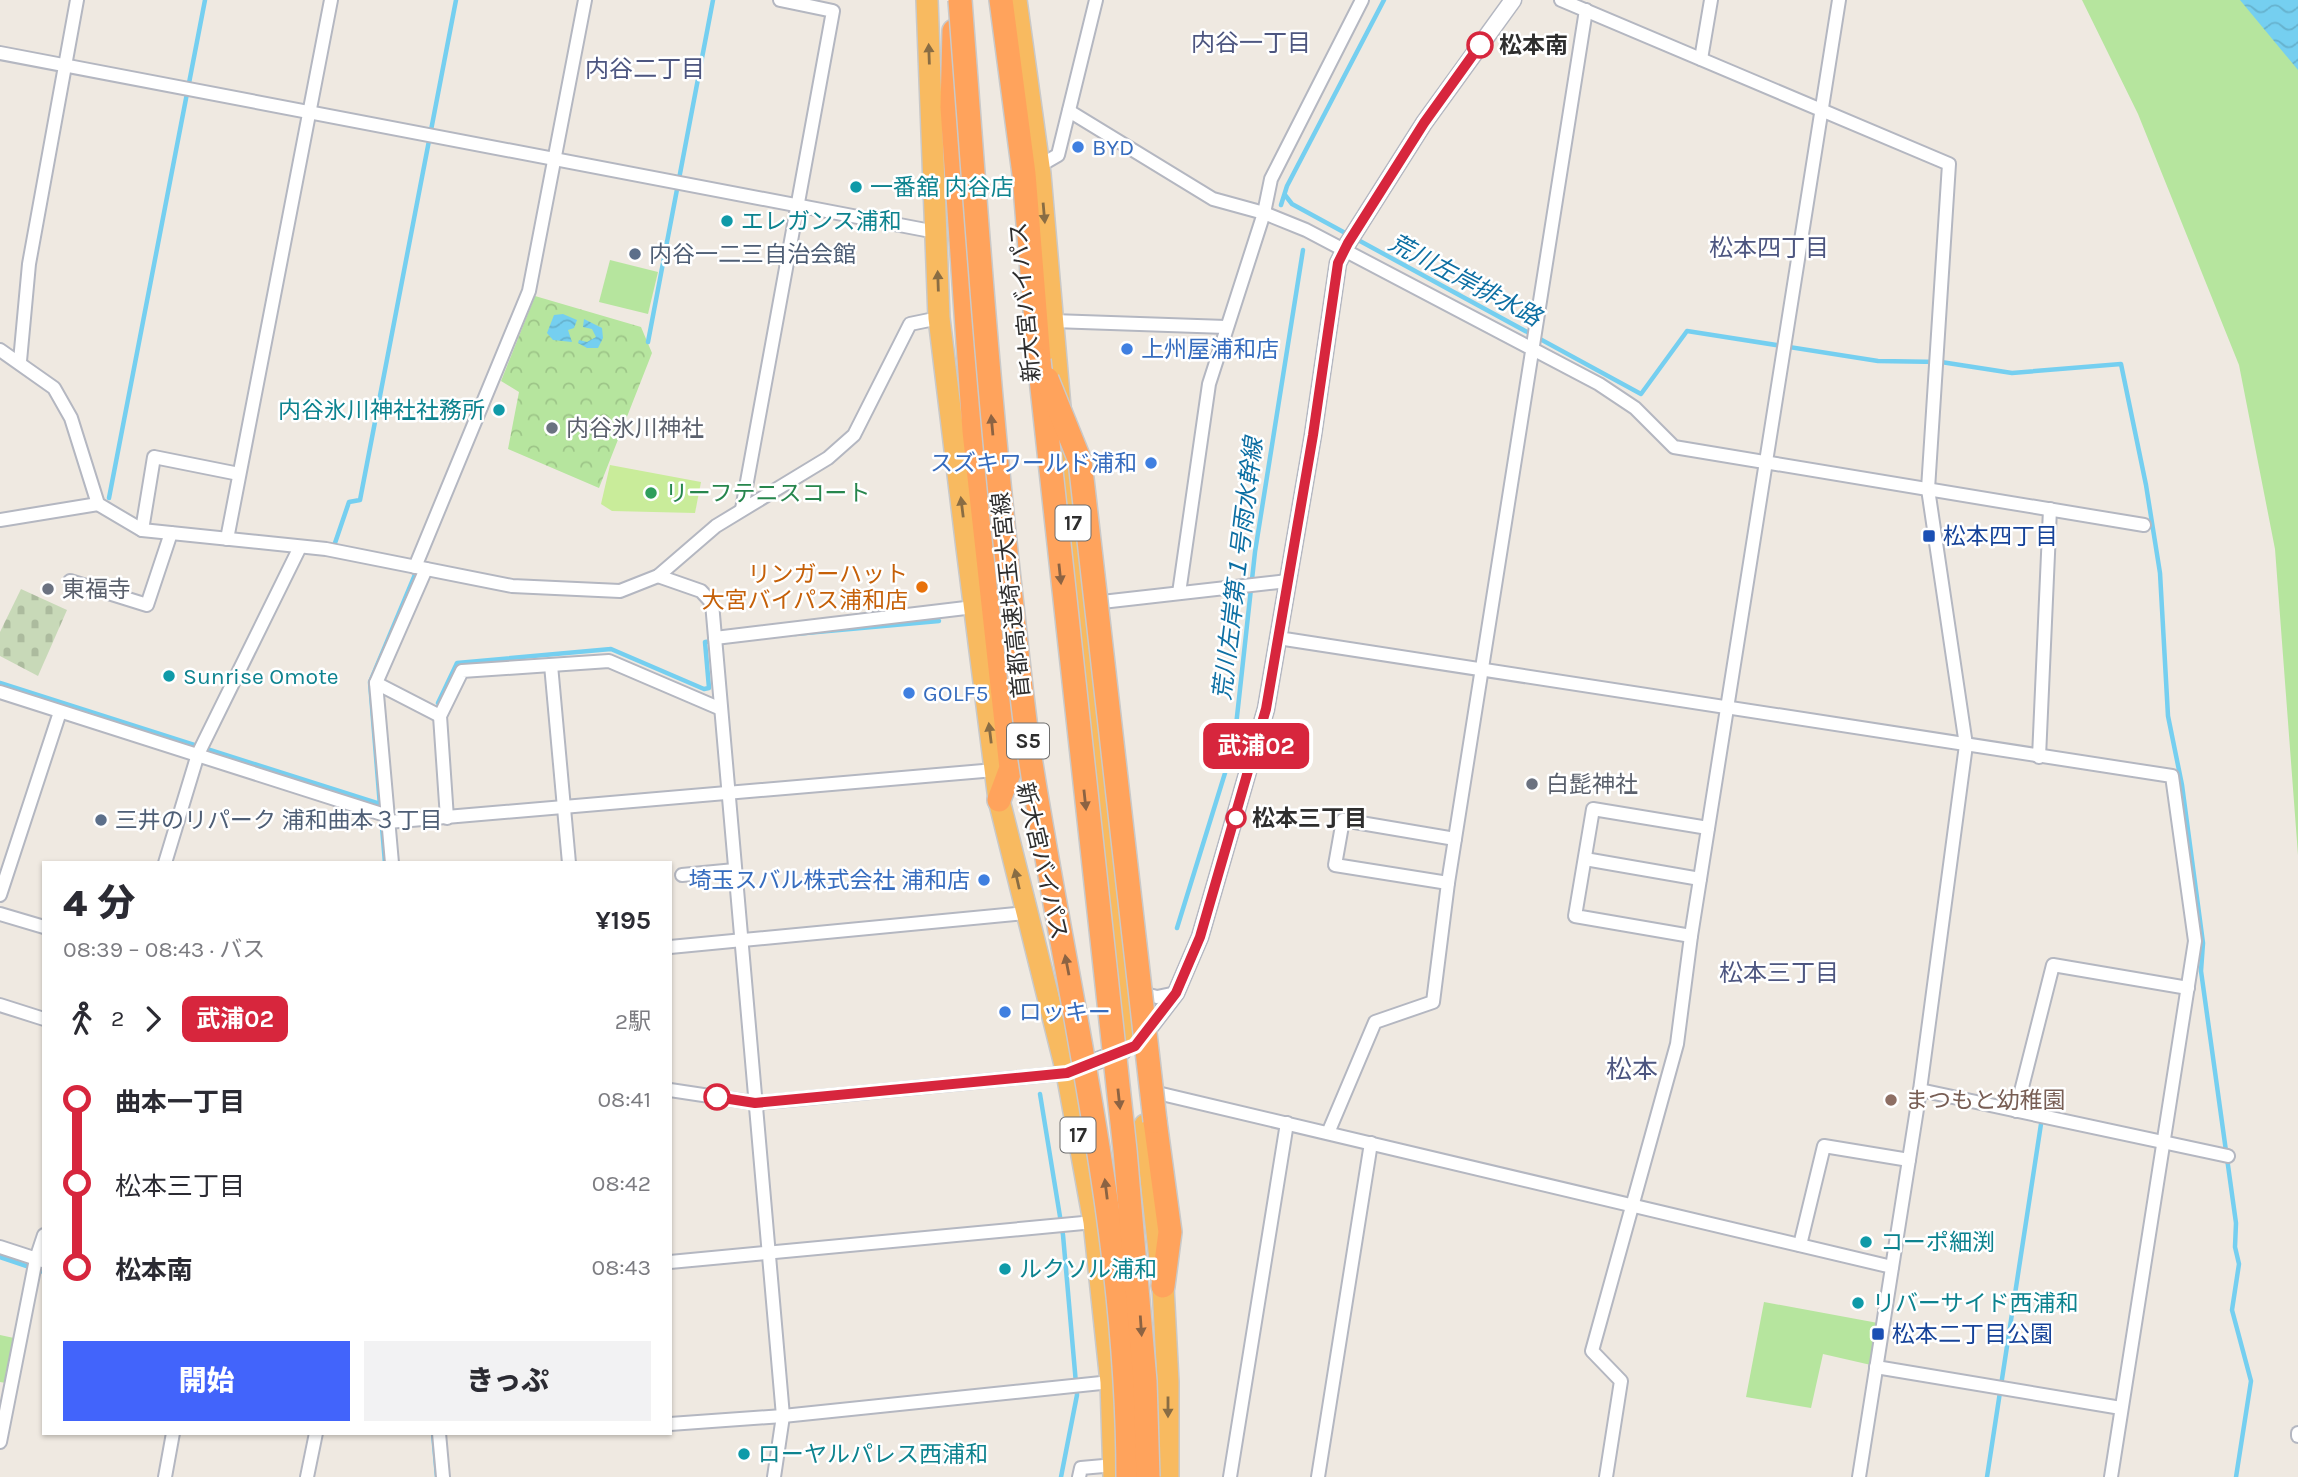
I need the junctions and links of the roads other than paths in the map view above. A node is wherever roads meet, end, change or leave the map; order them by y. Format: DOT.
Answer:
graph roads {
  1 [pos="77,0"];
  2 [pos="331,0"];
  3 [pos="585,0"];
  4 [pos="780,0"];
  5 [pos="927,0"];
  6 [pos="957,0"];
  7 [pos="1001,0"];
  8 [pos="1016,0"];
  9 [pos="1096,0"];
  10 [pos="1362,0"];
  11 [pos="1513,0"];
  12 [pos="1561,0"];
  13 [pos="1711,0"];
  14 [pos="1839,0"];
  15 [pos="1586,10"];
  16 [pos="0,52"];
  17 [pos="1701,59"];
  18 [pos="65,66"];
  19 [pos="1823,110"];
  20 [pos="1069,111"];
  21 [pos="309,112"];
  22 [pos="554,159"];
  23 [pos="1039,166"];
  24 [pos="799,206"];
  25 [pos="1267,214"];
  26 [pos="936,232"];
  27 [pos="1349,241"];
  28 [pos="939,318"];
  29 [pos="1053,321"];
  30 [pos="1226,327"];
  31 [pos="1532,345"];
  32 [pos="0,350"];
  33 [pos="1039,360"];
  34 [pos="20,361"];
  35 [pos="1767,462"];
  36 [pos="239,474"];
  37 [pos="1928,489"];
  38 [pos="98,505"];
  39 [pos="742,509"];
  40 [pos="2050,509"];
  41 [pos="0,520"];
  42 [pos="2144,525"];
  43 [pos="142,530"];
  44 [pos="172,533"];
  45 [pos="227,539"];
  46 [pos="300,547"];
  47 [pos="420,568"];
  48 [pos="659,576"];
  49 [pos="70,580"];
  50 [pos="1288,581"];
  51 [pos="1179,593"];
  52 [pos="1082,604"];
  53 [pos="974,607"];
  54 [pos="715,638"];
  55 [pos="1278,638"];
  56 [pos="551,665"];
  57 [pos="1482,669"];
  58 [pos="376,683"];
  59 [pos="0,692"];
  60 [pos="1727,708"];
  61 [pos="721,709"];
  62 [pos="60,712"];
  63 [pos="440,716"];
  64 [pos="1966,745"];
  65 [pos="198,754"];
  66 [pos="2039,757"];
  67 [pos="995,771"];
  68 [pos="729,794"];
  69 [pos="999,800"];
  70 [pos="562,808"];
  71 [pos="447,818"];
  72 [pos="388,819"];
  73 [pos="1708,828"];
  74 [pos="1455,839"];
  75 [pos="1585,859"];
  76 [pos="167,861"];
  77 [pos="391,861"];
  78 [pos="569,861"];
  79 [pos="735,870"];
  80 [pos="682,875"];
  81 [pos="1700,879"];
  82 [pos="1448,883"];
  83 [pos="0,895"];
  84 [pos="1025,913"];
  85 [pos="0,914"];
  86 [pos="42,927"];
  87 [pos="1691,936"];
  88 [pos="741,940"];
  89 [pos="672,947"];
  90 [pos="1125,962"];
  91 [pos="2188,988"];
  92 [pos="1176,993"];
  93 [pos="0,1005"];
  94 [pos="42,1018"];
  95 [pos="1135,1046"];
  96 [pos="1067,1073"];
  97 [pos="1140,1089"];
  98 [pos="672,1090"];
  99 [pos="1920,1090"];
  100 [pos="755,1103"];
  101 [pos="2017,1111"];
  102 [pos="1287,1124"];
  103 [pos="1328,1133"];
  104 [pos="1371,1143"];
  105 [pos="2163,1143"];
  106 [pos="2228,1156"];
  107 [pos="1909,1160"];
  108 [pos="1634,1206"];
  109 [pos="1094,1222"];
  110 [pos="1800,1245"];
  111 [pos="0,1247"];
  112 [pos="769,1253"];
  113 [pos="40,1260"];
  114 [pos="672,1262"];
  115 [pos="1892,1267"];
  116 [pos="1163,1286"];
  117 [pos="1876,1367"];
  118 [pos="1111,1382"];
  119 [pos="2121,1409"];
  120 [pos="783,1416"];
  121 [pos="672,1424"];
  122 [pos="173,1435"];
  123 [pos="316,1435"];
  124 [pos="439,1435"];
  125 [pos="0,1442"];
  126 [pos="1119,1473"];
  127 [pos="165,1477"];
  128 [pos="307,1477"];
  129 [pos="443,1477"];
  130 [pos="774,1477"];
  131 [pos="1079,1477"];
  132 [pos="1148,1477"];
  133 [pos="1168,1477"];
  134 [pos="1230,1477"];
  135 [pos="1318,1477"];
  136 [pos="1606,1477"];
  137 [pos="1858,1477"];
  138 [pos="2110,1477"];
  1 -- 18 [label="street"];
  2 -- 21 [label="street"];
  3 -- 22 [label="street"];
  4 -- 24 [label="street"];
  26 -- 5 [label="highway, 新大宮バイパス / 17, one-way"];
  6 -- 69 [label="highway"];
  126 -- 6 [label="highway, 首都高速埼玉大宮線 / S5, one-way, bridge"];
  7 -- 33 [label="highway, S5"];
  8 -- 23 [label="highway, 新大宮バイパス / 17"];
  9 -- 20 [label="street"];
  10 -- 25 [label="street"];
  11 -- 27 [label="street"];
  12 -- 15 [label="street"];
  13 -- 17 [label="street"];
  14 -- 19 [label="street"];
  15 -- 17 [label="street"];
  15 -- 31 [label="street"];
  16 -- 18 [label="street"];
  17 -- 19 [label="street"];
  18 -- 21 [label="street"];
  18 -- 34 [label="street"];
  19 -- 35 [label="street"];
  19 -- 37 [label="street"];
  20 -- 23 [label="street"];
  20 -- 25 [label="street"];
  21 -- 22 [label="street"];
  21 -- 36 [label="street"];
  22 -- 24 [label="street"];
  22 -- 47 [label="street"];
  23 -- 29 [label="highway, 新大宮バイパス / 17, one-way"];
  24 -- 26 [label="street"];
  24 -- 39 [label="street"];
  25 -- 27 [label="street"];
  25 -- 30 [label="street"];
  28 -- 26 [label="highway, 新大宮バイパス / 17, one-way"];
  27 -- 31 [label="street"];
  27 -- 50 [label="street"];
  28 -- 39 [label="street"];
  53 -- 28 [label="highway, 新大宮バイパス / 17, one-way"];
  29 -- 30 [label="street"];
  29 -- 52 [label="highway, 新大宮バイパス / 17"];
  30 -- 51 [label="street"];
  31 -- 35 [label="street"];
  31 -- 57 [label="street"];
  32 -- 34 [label="street"];
  33 -- 116 [label="highway, S5, bridge"];
  33 -- 132 [label="highway, S5, one-way, bridge"];
  34 -- 38 [label="street"];
  35 -- 37 [label="street"];
  35 -- 60 [label="street"];
  36 -- 43 [label="street"];
  36 -- 45 [label="street"];
  37 -- 40 [label="street"];
  37 -- 64 [label="street"];
  38 -- 41 [label="street"];
  38 -- 43 [label="street"];
  39 -- 48 [label="street"];
  40 -- 42 [label="street"];
  40 -- 66 [label="street"];
  43 -- 44 [label="street"];
  44 -- 45 [label="street"];
  44 -- 49 [label="street"];
  45 -- 46 [label="street"];
  46 -- 47 [label="street"];
  46 -- 65 [label="street"];
  47 -- 48 [label="street"];
  47 -- 58 [label="street"];
  48 -- 54 [label="street"];
  50 -- 51 [label="street"];
  50 -- 55 [label="street"];
  51 -- 52 [label="street"];
  52 -- 90 [label="highway, 新大宮バイパス / 17"];
  53 -- 54 [label="street"];
  67 -- 53 [label="highway, 新大宮バイパス / 17, one-way"];
  54 -- 61 [label="street"];
  55 -- 57 [label="street"];
  55 -- 92 [label="street"];
  56 -- 61 [label="street"];
  56 -- 63 [label="street"];
  56 -- 70 [label="street"];
  57 -- 60 [label="street"];
  57 -- 74 [label="street"];
  58 -- 63 [label="street"];
  58 -- 72 [label="street"];
  59 -- 62 [label="street"];
  60 -- 64 [label="street"];
  60 -- 73 [label="street"];
  61 -- 68 [label="street"];
  62 -- 65 [label="street"];
  62 -- 83 [label="street"];
  63 -- 71 [label="street"];
  64 -- 66 [label="street"];
  64 -- 99 [label="street"];
  65 -- 72 [label="street"];
  65 -- 76 [label="street"];
  66 -- 91 [label="street"];
  67 -- 68 [label="street"];
  67 -- 69 [label="highway, 新大宮バイパス / 17"];
  68 -- 70 [label="street"];
  68 -- 79 [label="street"];
  84 -- 69 [label="highway, 新大宮バイパス / 17, one-way"];
  70 -- 71 [label="street"];
  70 -- 78 [label="street"];
  71 -- 72 [label="street"];
  72 -- 77 [label="street"];
  73 -- 75 [label="street"];
  73 -- 81 [label="street"];
  74 -- 82 [label="street"];
  74 -- 82 [label="street"];
  75 -- 81 [label="street"];
  75 -- 87 [label="street"];
  79 -- 80 [label="street"];
  79 -- 88 [label="street"];
  81 -- 87 [label="street"];
  82 -- 103 [label="street"];
  84 -- 88 [label="street"];
  84 -- 96 [label="highway, 新大宮バイパス / 17"];
  85 -- 86 [label="street"];
  87 -- 108 [label="street"];
  88 -- 89 [label="street"];
  88 -- 100 [label="street"];
  90 -- 92 [label="street"];
  90 -- 95 [label="highway, 新大宮バイパス / 17"];
  91 -- 101 [label="street"];
  91 -- 105 [label="street"];
  92 -- 95 [label="street"];
  93 -- 94 [label="street"];
  95 -- 96 [label="street"];
  95 -- 97 [label="highway, 新大宮バイパス / 17"];
  96 -- 100 [label="street"];
  96 -- 109 [label="highway, 新大宮バイパス / 17"];
  97 -- 102 [label="street"];
  97 -- 116 [label="highway, 新大宮バイパス / 17"];
  98 -- 100 [label="street"];
  99 -- 101 [label="street"];
  99 -- 107 [label="street"];
  100 -- 112 [label="street"];
  101 -- 105 [label="street"];
  102 -- 103 [label="street"];
  102 -- 134 [label="street"];
  103 -- 104 [label="street"];
  104 -- 108 [label="street"];
  104 -- 135 [label="street"];
  105 -- 106 [label="street"];
  105 -- 119 [label="street"];
  107 -- 110 [label="street"];
  107 -- 115 [label="street"];
  108 -- 110 [label="street"];
  108 -- 136 [label="street"];
  109 -- 112 [label="street"];
  109 -- 118 [label="highway, 新大宮バイパス / 17"];
  110 -- 115 [label="street"];
  111 -- 113 [label="street"];
  112 -- 114 [label="street"];
  112 -- 120 [label="street"];
  113 -- 125 [label="street"];
  115 -- 117 [label="street"];
  116 -- 133 [label="highway, 新大宮バイパス / 17, one-way"];
  117 -- 119 [label="street"];
  117 -- 137 [label="street"];
  118 -- 120 [label="street"];
  118 -- 126 [label="highway, 新大宮バイパス / 17"];
  119 -- 138 [label="street"];
  120 -- 121 [label="street"];
  120 -- 130 [label="street"];
  122 -- 127 [label="street"];
  123 -- 128 [label="street"];
  124 -- 129 [label="street"];
  126 -- 131 [label="street"];
}
